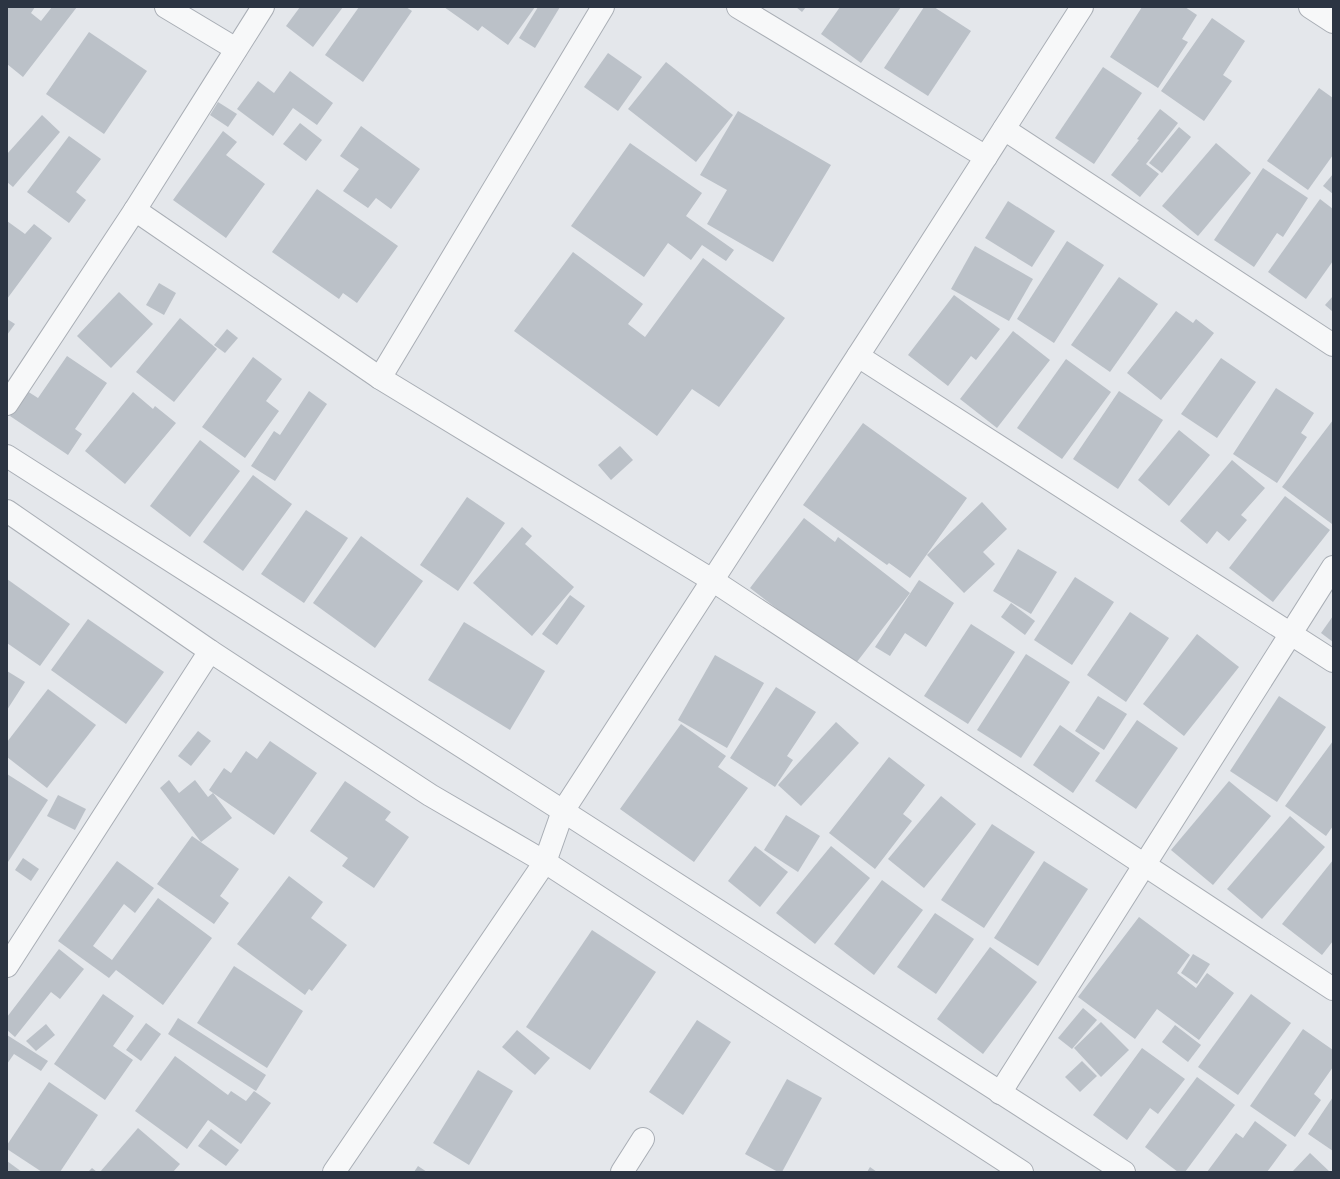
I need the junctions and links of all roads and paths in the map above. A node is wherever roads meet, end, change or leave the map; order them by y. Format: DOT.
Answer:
graph roads {
  1 [pos="166,7"];
  2 [pos="263,7"];
  3 [pos="603,7"];
  4 [pos="738,7"];
  5 [pos="1082,7"];
  6 [pos="1310,7"];
  7 [pos="1333,22"];
  8 [pos="236,49"];
  9 [pos="1004,129"];
  10 [pos="986,157"];
  11 [pos="135,210"];
  12 [pos="1333,345"];
  13 [pos="858,356"];
  14 [pos="380,378"];
  15 [pos="7,404"];
  16 [pos="7,456"];
  17 [pos="7,511"];
  18 [pos="1333,567"];
  19 [pos="712,580"];
  20 [pos="1291,634"];
  21 [pos="210,651"];
  22 [pos="1333,661"];
  23 [pos="563,811"];
  24 [pos="545,862"];
  25 [pos="1144,865"];
  26 [pos="7,966"];
  27 [pos="1333,989"];
  28 [pos="1000,1093"];
  29 [pos="643,1139"];
  30 [pos="334,1172"];
  31 [pos="622,1172"];
  32 [pos="1022,1172"];
  33 [pos="1124,1172"];
  1 -- 8 [label="street"];
  2 -- 8 [label="street"];
  3 -- 14 [label="street"];
  4 -- 10 [label="street"];
  5 -- 9 [label="street"];
  6 -- 7 [label="street"];
  8 -- 11 [label="street"];
  9 -- 10 [label="street"];
  9 -- 12 [label="street"];
  10 -- 13 [label="street"];
  11 -- 14 [label="street"];
  11 -- 15 [label="street"];
  13 -- 19 [label="street"];
  13 -- 20 [label="street"];
  14 -- 19 [label="street"];
  16 -- 23 [label="street"];
  17 -- 21 [label="street"];
  18 -- 20 [label="street"];
  19 -- 23 [label="street"];
  19 -- 25 [label="street"];
  20 -- 22 [label="street"];
  20 -- 25 [label="street"];
  21 -- 24 [label="street"];
  21 -- 26 [label="street"];
  23 -- 24 [label="street"];
  23 -- 28 [label="street"];
  24 -- 30 [label="street"];
  24 -- 32 [label="street"];
  25 -- 27 [label="street"];
  25 -- 28 [label="street"];
  28 -- 33 [label="street"];
  29 -- 31 [label="street"];
}
